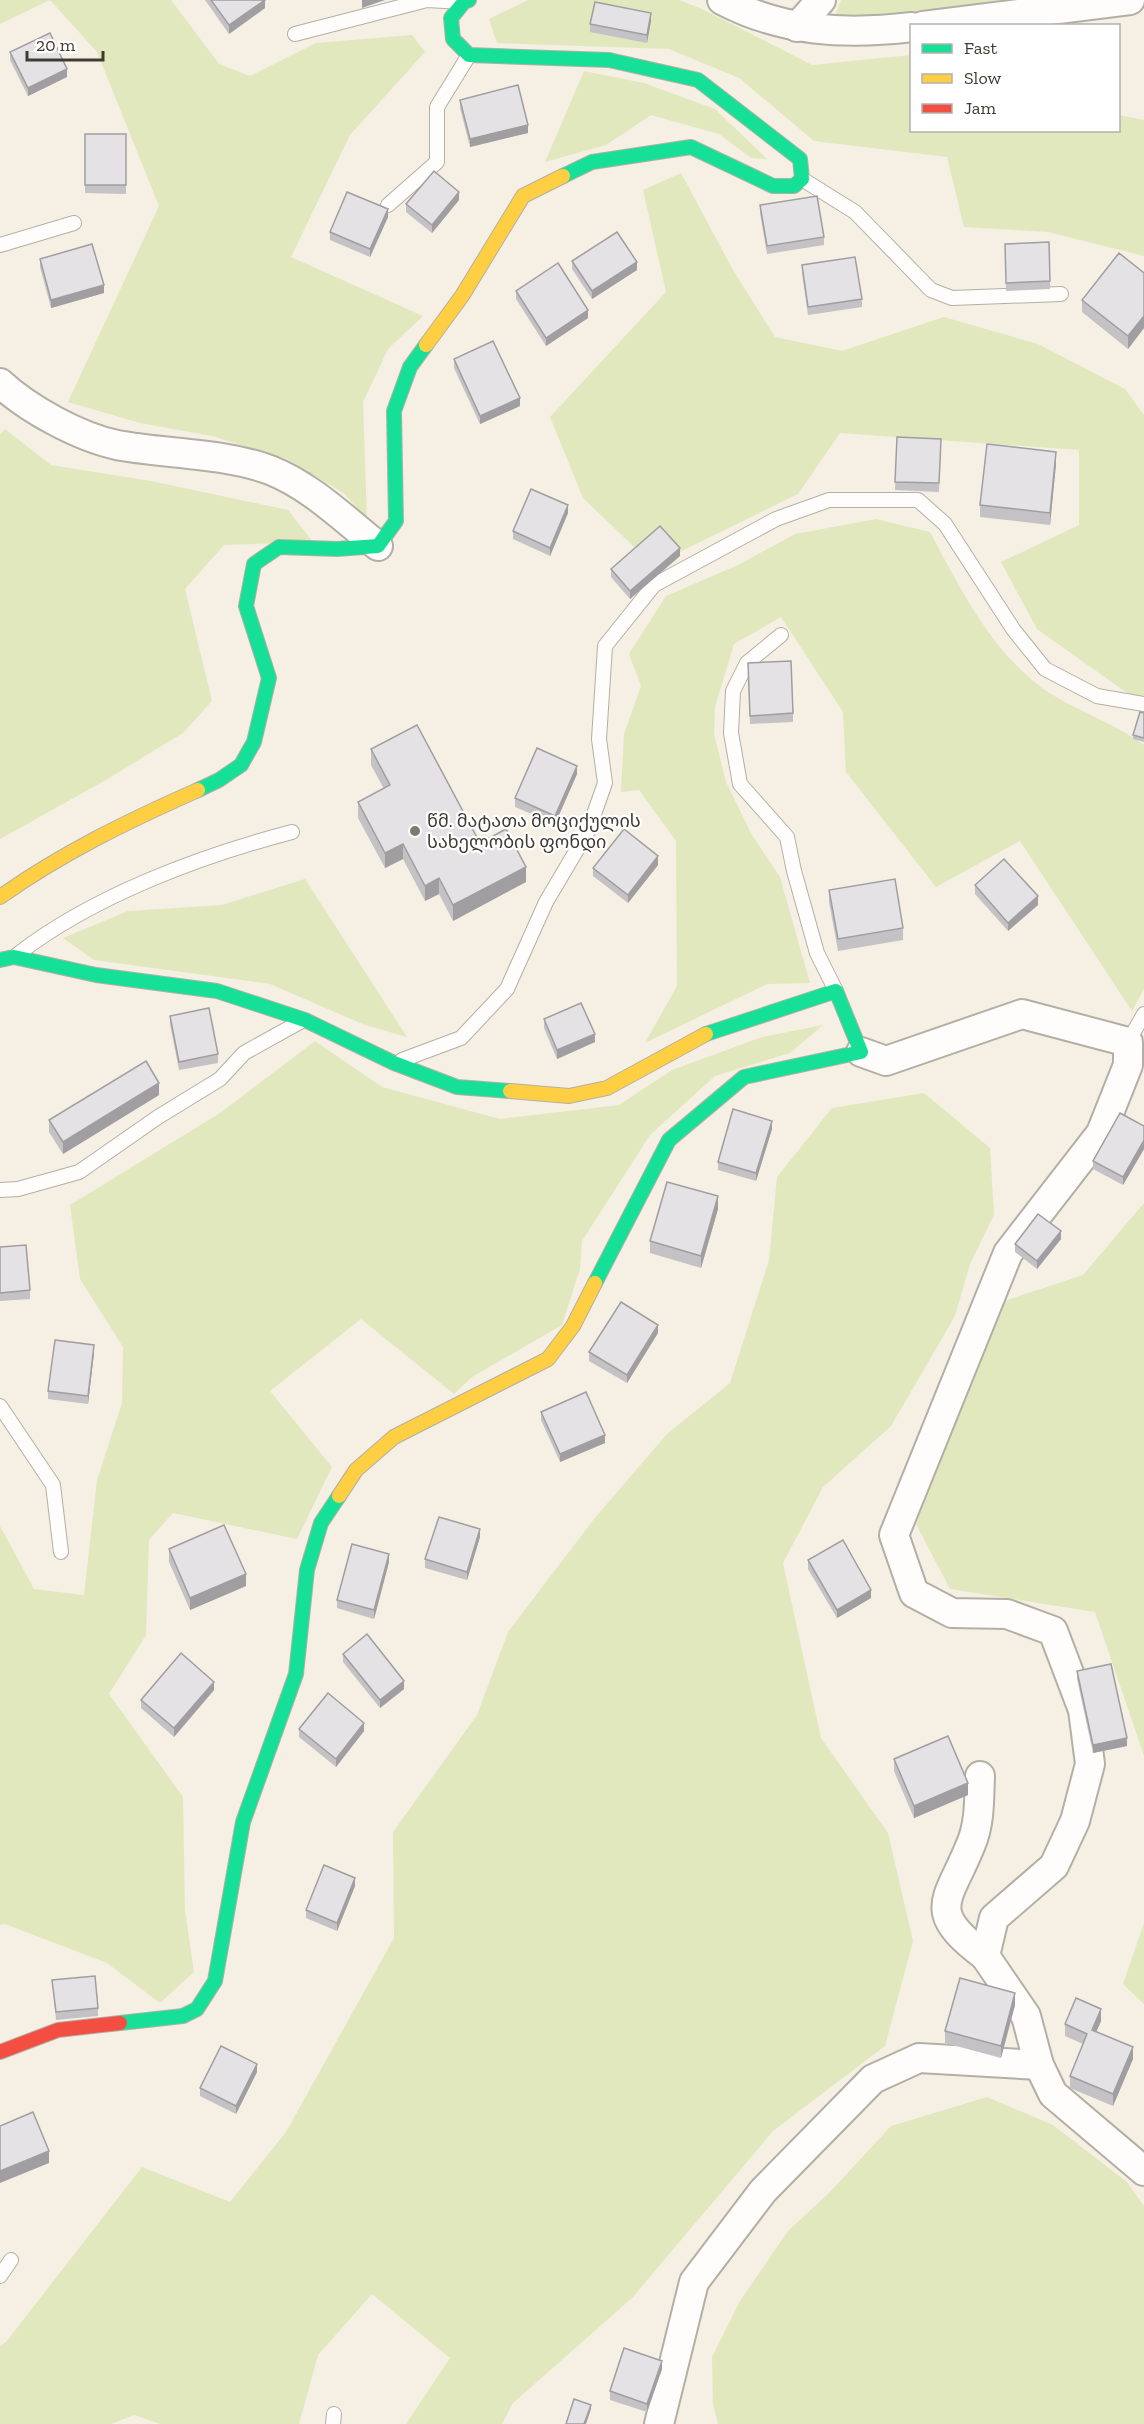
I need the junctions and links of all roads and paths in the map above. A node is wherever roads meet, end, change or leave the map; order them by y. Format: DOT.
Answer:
graph roads {
  1 [pos="722,0"];
  2 [pos="821,0"];
  3 [pos="1130,0"];
  4 [pos="466,1"];
  5 [pos="939,24"];
  6 [pos="797,27"];
  7 [pos="910,27"];
  8 [pos="295,34"];
  9 [pos="468,55"];
  10 [pos="802,179"];
  11 [pos="388,205"];
  12 [pos="74,224"];
  13 [pos="0,245"];
  14 [pos="1061,294"];
  15 [pos="0,383"];
  16 [pos="378,546"];
  17 [pos="781,635"];
  18 [pos="1144,704"];
  19 [pos="292,832"];
  20 [pos="0,897"];
  21 [pos="7,959"];
  22 [pos="836,991"];
  23 [pos="1144,1014"];
  24 [pos="305,1020"];
  25 [pos="1128,1042"];
  26 [pos="861,1052"];
  27 [pos="394,1063"];
  28 [pos="0,1190"];
  29 [pos="0,1406"];
  30 [pos="61,1552"];
  31 [pos="980,1776"];
  32 [pos="985,1956"];
  33 [pos="0,2052"];
  34 [pos="1039,2066"];
  35 [pos="1144,2170"];
  36 [pos="11,2260"];
  37 [pos="0,2276"];
  38 [pos="659,2424"];
  1 -- 6 [label="street"];
  2 -- 6 [label="street"];
  3 -- 5 [label="street"];
  4 -- 8 [label="lane"];
  4 -- 9 [label="street"];
  6 -- 7 [label="street"];
  9 -- 10 [label="street"];
  9 -- 11 [label="lane"];
  10 -- 14 [label="lane"];
  10 -- 16 [label="street"];
  12 -- 13 [label="lane"];
  15 -- 16 [label="street"];
  16 -- 20 [label="street"];
  17 -- 22 [label="lane"];
  18 -- 27 [label="lane"];
  19 -- 21 [label="lane"];
  21 -- 24 [label="street"];
  22 -- 26 [label="street"];
  22 -- 27 [label="street"];
  23 -- 25 [label="lane"];
  24 -- 27 [label="street"];
  24 -- 28 [label="lane"];
  25 -- 26 [label="street"];
  25 -- 32 [label="street"];
  26 -- 33 [label="street"];
  29 -- 30 [label="lane"];
  31 -- 32 [label="street"];
  32 -- 34 [label="street"];
  34 -- 35 [label="street"];
  34 -- 38 [label="street"];
  36 -- 37 [label="lane"];
}
